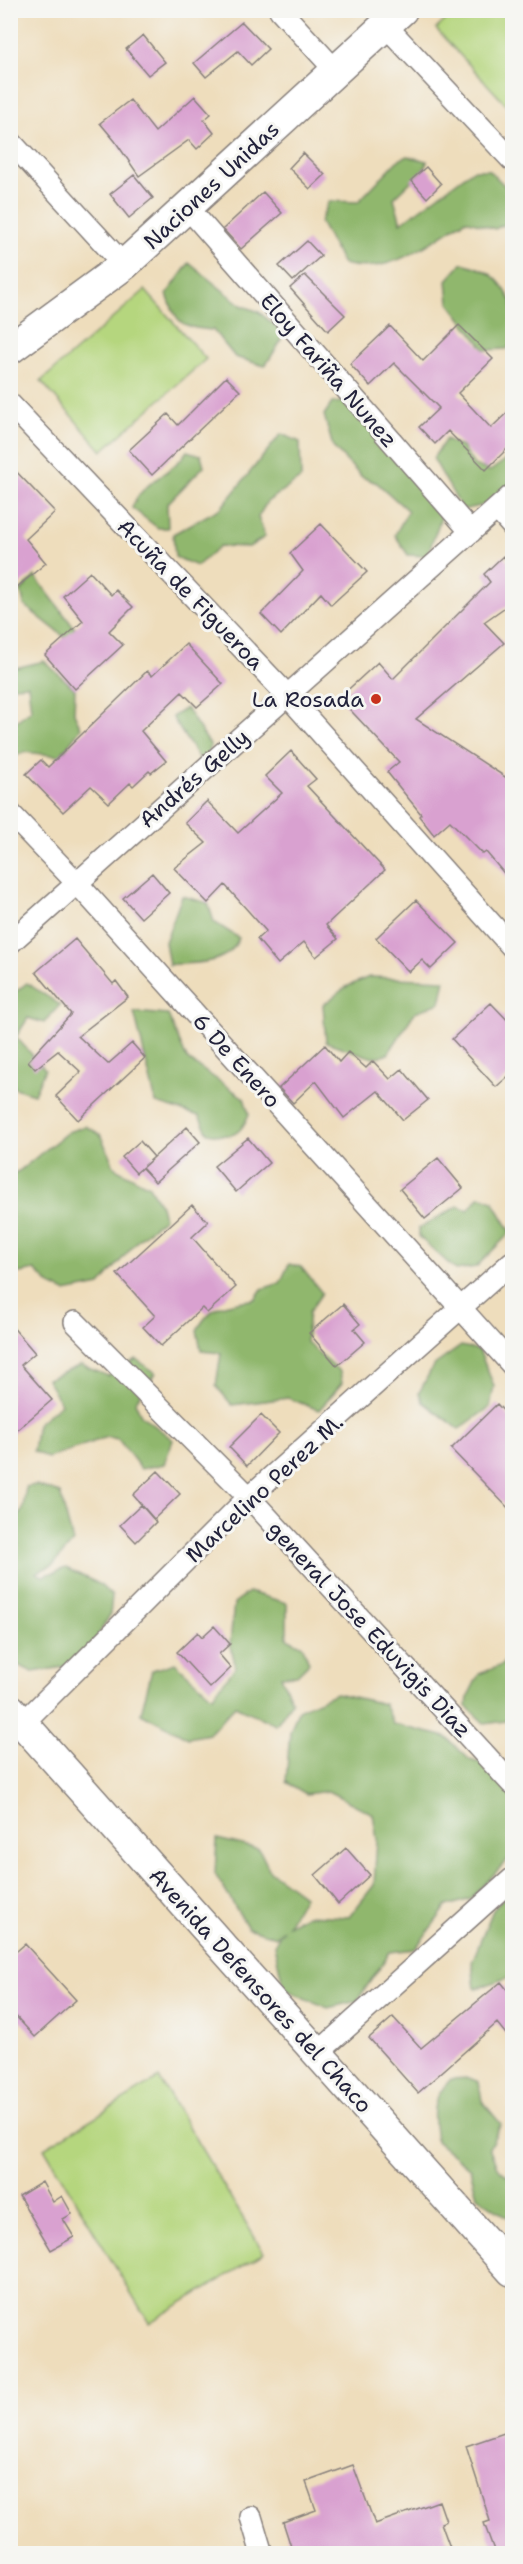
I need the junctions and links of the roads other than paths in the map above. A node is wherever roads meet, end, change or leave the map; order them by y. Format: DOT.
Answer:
graph roads {
  1 [pos="280,10"];
  2 [pos="394,18"];
  3 [pos="335,70"];
  4 [pos="10,141"];
  5 [pos="513,160"];
  6 [pos="188,208"];
  7 [pos="124,265"];
  8 [pos="10,349"];
  9 [pos="10,404"];
  10 [pos="505,502"];
  11 [pos="513,526"];
  12 [pos="471,532"];
  13 [pos="287,695"];
  14 [pos="10,813"];
  15 [pos="76,882"];
  16 [pos="10,943"];
  17 [pos="513,946"];
  18 [pos="513,1262"];
  19 [pos="462,1309"];
  20 [pos="75,1322"];
  21 [pos="513,1365"];
  22 [pos="249,1497"];
  23 [pos="17,1716"];
  24 [pos="513,1784"];
  25 [pos="513,1879"];
  26 [pos="318,2054"];
  27 [pos="513,2271"];
  28 [pos="251,2517"];
  29 [pos="262,2553"];
  1 -- 3 [label="street"];
  2 -- 3 [label="main road, Naciones Unidas"];
  2 -- 5 [label="street"];
  3 -- 6 [label="main road, Naciones Unidas"];
  4 -- 7 [label="street"];
  6 -- 7 [label="main road, Naciones Unidas"];
  6 -- 12 [label="street, Eloy Fariña Nunez"];
  7 -- 8 [label="main road, Naciones Unidas"];
  9 -- 13 [label="street, Acuña de Figueroa"];
  10 -- 11 [label="street"];
  10 -- 12 [label="street, Andrés Gelly"];
  12 -- 13 [label="street, Andrés Gelly"];
  13 -- 15 [label="street, Andrés Gelly"];
  13 -- 17 [label="street, Acuña de Figueroa"];
  14 -- 15 [label="street, 6 De Enero"];
  15 -- 16 [label="street, Andrés Gelly"];
  15 -- 19 [label="street, 6 De Enero"];
  18 -- 19 [label="street, Marcelino Perez M."];
  19 -- 21 [label="street, 6 De Enero"];
  19 -- 22 [label="street, Marcelino Perez M."];
  20 -- 22 [label="street, general Jose Eduvigis Diaz"];
  22 -- 23 [label="street, Marcelino Perez M."];
  22 -- 24 [label="street, general Jose Eduvigis Diaz"];
  23 -- 26 [label="main road, Avenida Defensores del Chaco"];
  25 -- 26 [label="street"];
  26 -- 27 [label="main road, Avenida Defensores del Chaco"];
  28 -- 29 [label="street"];
}
